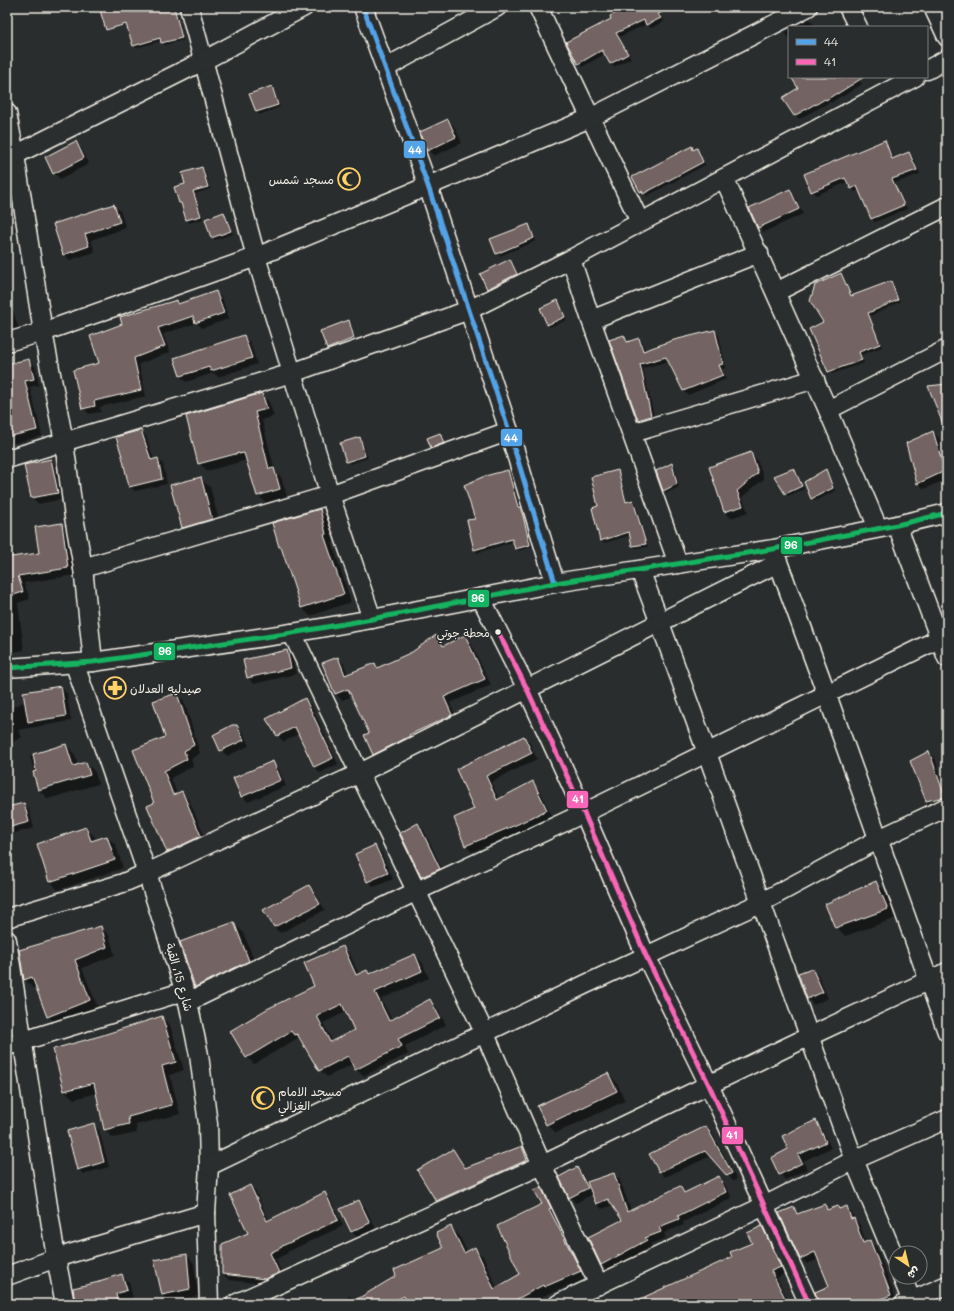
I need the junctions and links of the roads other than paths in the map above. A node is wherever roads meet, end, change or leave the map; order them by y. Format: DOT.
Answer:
graph roads {
  1 [pos="189,7"];
  2 [pos="304,7"];
  3 [pos="363,7"];
  4 [pos="497,7"];
  5 [pos="538,7"];
  6 [pos="808,7"];
  7 [pos="848,7"];
  8 [pos="933,7"];
  9 [pos="858,26"];
  10 [pos="947,37"];
  11 [pos="947,59"];
  12 [pos="203,60"];
  13 [pos="385,68"];
  14 [pos="928,69"];
  15 [pos="911,78"];
  16 [pos="887,84"];
  17 [pos="7,112"];
  18 [pos="590,118"];
  19 [pos="11,157"];
  20 [pos="724,178"];
  21 [pos="428,186"];
  22 [pos="947,206"];
  23 [pos="640,222"];
  24 [pos="759,253"];
  25 [pos="256,257"];
  26 [pos="571,259"];
  27 [pos="776,292"];
  28 [pos="469,310"];
  29 [pos="591,320"];
  30 [pos="43,332"];
  31 [pos="7,342"];
  32 [pos="947,349"];
  33 [pos="292,373"];
  34 [pos="814,379"];
  35 [pos="828,410"];
  36 [pos="509,431"];
  37 [pos="632,433"];
  38 [pos="64,442"];
  39 [pos="7,460"];
  40 [pos="330,495"];
  41 [pos="947,514"];
  42 [pos="897,525"];
  43 [pos="878,528"];
  44 [pos="775,556"];
  45 [pos="678,564"];
  46 [pos="83,568"];
  47 [pos="640,570"];
  48 [pos="555,583"];
  49 [pos="481,598"];
  50 [pos="372,619"];
  51 [pos="660,623"];
  52 [pos="292,633"];
  53 [pos="943,637"];
  54 [pos="947,658"];
  55 [pos="93,662"];
  56 [pos="75,665"];
  57 [pos="7,668"];
  58 [pos="526,689"];
  59 [pos="827,695"];
  60 [pos="706,752"];
  61 [pos="360,773"];
  62 [pos="947,807"];
  63 [pos="584,813"];
  64 [pos="879,839"];
  65 [pos="147,873"];
  66 [pos="417,891"];
  67 [pos="762,902"];
  68 [pos="7,918"];
  69 [pos="7,940"];
  70 [pos="646,956"];
  71 [pos="947,972"];
  72 [pos="929,980"];
  73 [pos="186,996"];
  74 [pos="947,1032"];
  75 [pos="484,1034"];
  76 [pos="810,1036"];
  77 [pos="14,1044"];
  78 [pos="709,1085"];
  79 [pos="947,1118"];
  80 [pos="854,1160"];
  81 [pos="542,1165"];
  82 [pos="209,1166"];
  83 [pos="764,1206"];
  84 [pos="206,1213"];
  85 [pos="889,1245"];
  86 [pos="56,1258"];
  87 [pos="7,1276"];
  88 [pos="599,1285"];
  89 [pos="904,1285"];
  90 [pos="947,1285"];
  91 [pos="910,1303"];
  92 [pos="65,1304"];
  93 [pos="209,1304"];
  94 [pos="235,1304"];
  95 [pos="558,1304"];
  96 [pos="809,1304"];
  1 -- 12 [label="street"];
  2 -- 12 [label="street"];
  3 -- 13 [label="street"];
  4 -- 13 [label="street"];
  5 -- 18 [label="street"];
  6 -- 18 [label="street"];
  7 -- 9 [label="street"];
  8 -- 10 [label="street"];
  11 -- 14 [label="street"];
  12 -- 19 [label="street"];
  12 -- 25 [label="street"];
  13 -- 21 [label="street"];
  15 -- 16 [label="street"];
  16 -- 20 [label="street"];
  17 -- 19 [label="street"];
  18 -- 21 [label="street"];
  18 -- 23 [label="street"];
  19 -- 30 [label="street"];
  20 -- 23 [label="street"];
  20 -- 24 [label="street"];
  21 -- 25 [label="street"];
  21 -- 28 [label="street"];
  22 -- 27 [label="street"];
  23 -- 26 [label="street"];
  24 -- 27 [label="street"];
  24 -- 29 [label="street"];
  25 -- 30 [label="street"];
  25 -- 33 [label="street"];
  26 -- 28 [label="street"];
  26 -- 29 [label="street"];
  27 -- 34 [label="street"];
  28 -- 33 [label="street"];
  28 -- 36 [label="street"];
  29 -- 37 [label="street"];
  30 -- 31 [label="street"];
  30 -- 38 [label="street"];
  32 -- 35 [label="street"];
  33 -- 38 [label="street"];
  33 -- 40 [label="street"];
  34 -- 35 [label="street"];
  34 -- 37 [label="street"];
  35 -- 43 [label="street"];
  36 -- 40 [label="street"];
  36 -- 48 [label="street"];
  37 -- 45 [label="street"];
  38 -- 39 [label="street"];
  38 -- 46 [label="street"];
  40 -- 46 [label="street"];
  40 -- 50 [label="street"];
  41 -- 42 [label="street"];
  42 -- 43 [label="street"];
  42 -- 53 [label="street"];
  43 -- 44 [label="street"];
  44 -- 45 [label="street"];
  44 -- 51 [label="street"];
  44 -- 59 [label="street"];
  45 -- 47 [label="street"];
  46 -- 55 [label="street"];
  47 -- 48 [label="street"];
  47 -- 51 [label="street"];
  48 -- 49 [label="street"];
  49 -- 50 [label="street"];
  49 -- 58 [label="street"];
  50 -- 52 [label="street"];
  51 -- 58 [label="street"];
  51 -- 60 [label="street"];
  52 -- 55 [label="street"];
  52 -- 61 [label="street"];
  53 -- 54 [label="street"];
  53 -- 59 [label="street"];
  55 -- 56 [label="street"];
  56 -- 57 [label="street"];
  56 -- 65 [label="street, شارع 15، القبة"];
  58 -- 61 [label="street"];
  58 -- 63 [label="street"];
  59 -- 60 [label="street"];
  59 -- 64 [label="street"];
  60 -- 63 [label="street"];
  60 -- 67 [label="street"];
  61 -- 65 [label="street"];
  61 -- 66 [label="street"];
  62 -- 64 [label="street"];
  63 -- 66 [label="street"];
  63 -- 70 [label="street"];
  64 -- 67 [label="street"];
  64 -- 72 [label="street"];
  65 -- 68 [label="street"];
  65 -- 73 [label="street, شارع 15، القبة"];
  66 -- 73 [label="street"];
  66 -- 75 [label="street"];
  67 -- 70 [label="street"];
  67 -- 76 [label="street"];
  69 -- 77 [label="street"];
  70 -- 75 [label="street"];
  70 -- 78 [label="street"];
  71 -- 72 [label="street"];
  72 -- 74 [label="street"];
  72 -- 76 [label="street"];
  73 -- 77 [label="street"];
  73 -- 82 [label="street, شارع 15، القبة"];
  75 -- 81 [label="street"];
  75 -- 82 [label="street"];
  76 -- 78 [label="street"];
  76 -- 80 [label="street"];
  77 -- 86 [label="street"];
  78 -- 81 [label="street"];
  78 -- 83 [label="street"];
  79 -- 80 [label="street"];
  80 -- 83 [label="street"];
  80 -- 85 [label="street"];
  81 -- 88 [label="street"];
  81 -- 94 [label="street"];
  82 -- 84 [label="street, شارع 15، القبة"];
  83 -- 88 [label="street"];
  83 -- 96 [label="street"];
  84 -- 86 [label="street"];
  84 -- 93 [label="street, شارع 15، القبة"];
  86 -- 87 [label="street"];
  86 -- 92 [label="street"];
  88 -- 95 [label="street"];
  89 -- 91 [label="street"];
  90 -- 91 [label="street"];
}
